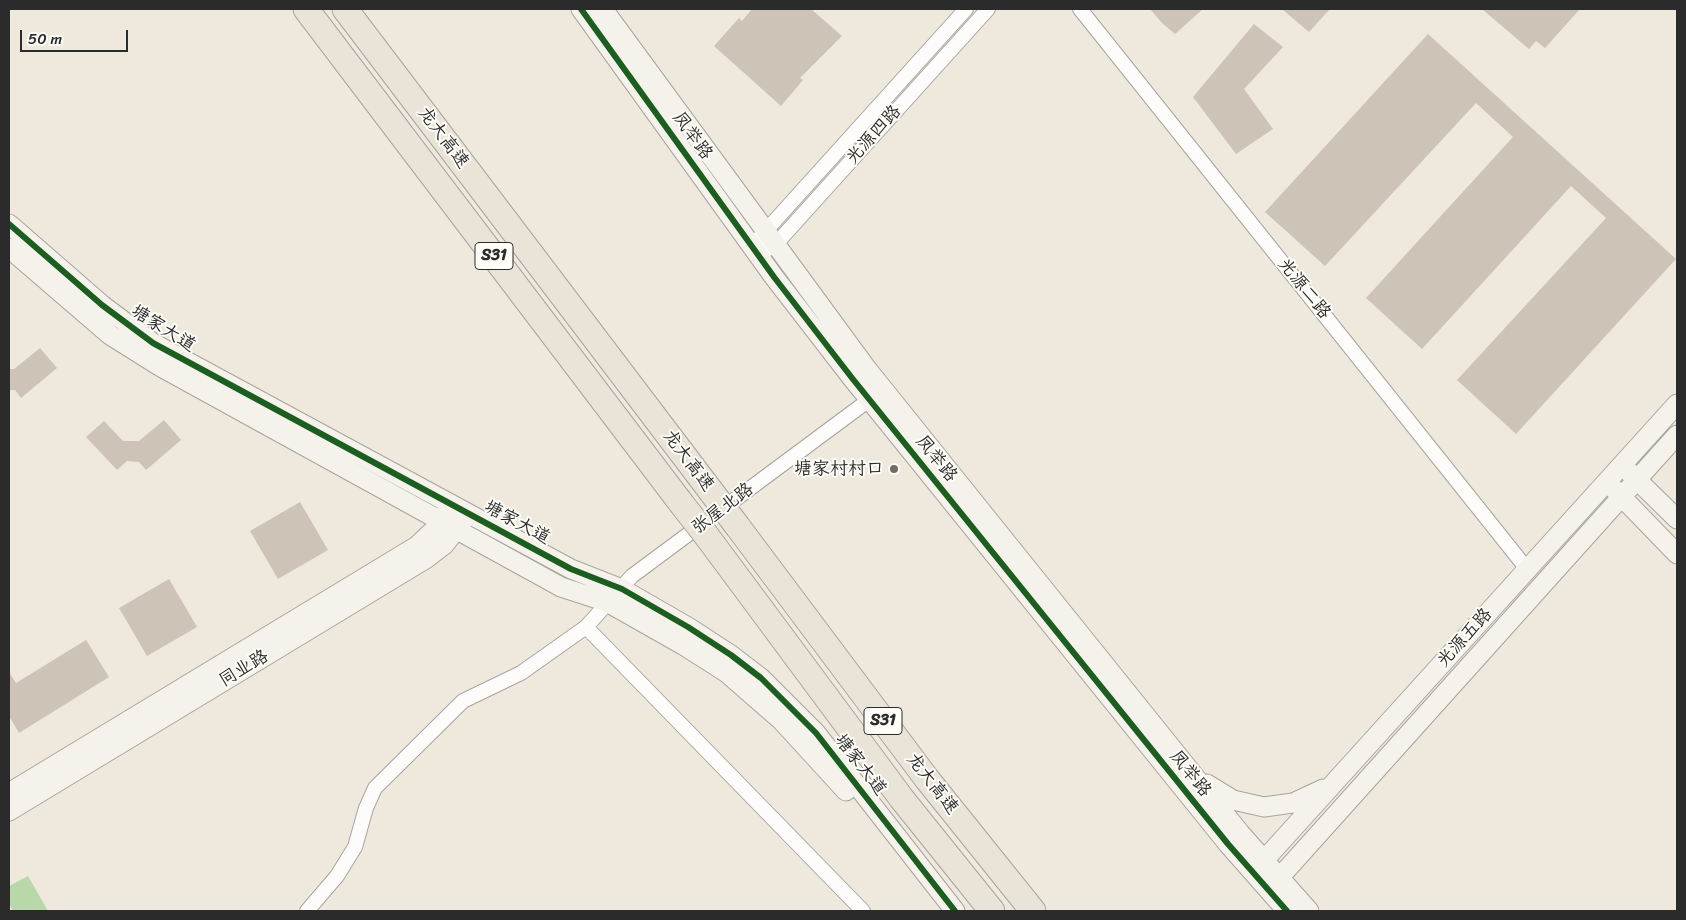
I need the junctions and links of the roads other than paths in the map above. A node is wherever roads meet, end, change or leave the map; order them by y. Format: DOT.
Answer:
graph roads {
  1 [pos="306,9"];
  2 [pos="345,9"];
  3 [pos="581,9"];
  4 [pos="603,9"];
  5 [pos="966,9"];
  6 [pos="988,9"];
  7 [pos="1080,9"];
  8 [pos="9,224"];
  9 [pos="770,238"];
  10 [pos="9,248"];
  11 [pos="754,249"];
  12 [pos="869,400"];
  13 [pos="1677,404"];
  14 [pos="1677,435"];
  15 [pos="1621,466"];
  16 [pos="1638,479"];
  17 [pos="1607,481"];
  18 [pos="1621,498"];
  19 [pos="451,504"];
  20 [pos="468,513"];
  21 [pos="1677,519"];
  22 [pos="449,525"];
  23 [pos="1677,554"];
  24 [pos="1527,570"];
  25 [pos="622,590"];
  26 [pos="607,602"];
  27 [pos="586,626"];
  28 [pos="1187,767"];
  29 [pos="1338,778"];
  30 [pos="9,793"];
  31 [pos="9,811"];
  32 [pos="1265,874"];
  33 [pos="307,911"];
  34 [pos="863,911"];
  35 [pos="938,911"];
  36 [pos="955,911"];
  37 [pos="992,911"];
  38 [pos="1033,911"];
  39 [pos="1288,911"];
  40 [pos="1309,911"];
  1 -- 37 [label="highway, 龙大高速 / S31, bridge"];
  2 -- 38 [label="highway, 龙大高速 / S31, bridge"];
  3 -- 11 [label="street, 凤举路"];
  4 -- 9 [label="street, 凤举路"];
  5 -- 9 [label="street, 光源四路"];
  6 -- 9 [label="street, 光源四路"];
  7 -- 24 [label="street, 光源二路"];
  8 -- 19 [label="street, 塘家大道"];
  9 -- 11 [label="street, 光源四路"];
  9 -- 28 [label="street, 凤举路"];
  10 -- 22 [label="street, 塘家大道"];
  11 -- 12 [label="street, 凤举路"];
  12 -- 25 [label="street, 张屋北路"];
  12 -- 32 [label="street, 凤举路"];
  13 -- 15 [label="street, 光源五路"];
  14 -- 16 [label="street, 光源五路"];
  15 -- 16 [label="street"];
  15 -- 17 [label="street, 光源五路"];
  16 -- 18 [label="street, 光源五路"];
  16 -- 21 [label="street"];
  17 -- 18 [label="street"];
  17 -- 24 [label="street, 光源五路"];
  18 -- 23 [label="street"];
  18 -- 32 [label="street, 光源五路"];
  19 -- 20 [label="street, 塘家大道"];
  19 -- 22 [label="street, 同业路"];
  20 -- 22 [label="street, 同业路"];
  20 -- 25 [label="street, 塘家大道"];
  22 -- 26 [label="street, 塘家大道"];
  22 -- 30 [label="street, 同业路"];
  22 -- 31 [label="street, 同业路"];
  24 -- 29 [label="street, 光源五路"];
  25 -- 26 [label="street, 张屋北路"];
  25 -- 36 [label="street, 塘家大道"];
  26 -- 27 [label="street, 张屋北路"];
  26 -- 35 [label="street, 塘家大道"];
  27 -- 33 [label="street, 张屋北路"];
  27 -- 34 [label="street"];
  28 -- 29 [label="street"];
  28 -- 32 [label="street, 凤举路"];
  29 -- 32 [label="street, 光源五路"];
  32 -- 39 [label="street, 凤举路"];
  32 -- 40 [label="street, 凤举路"];
}
